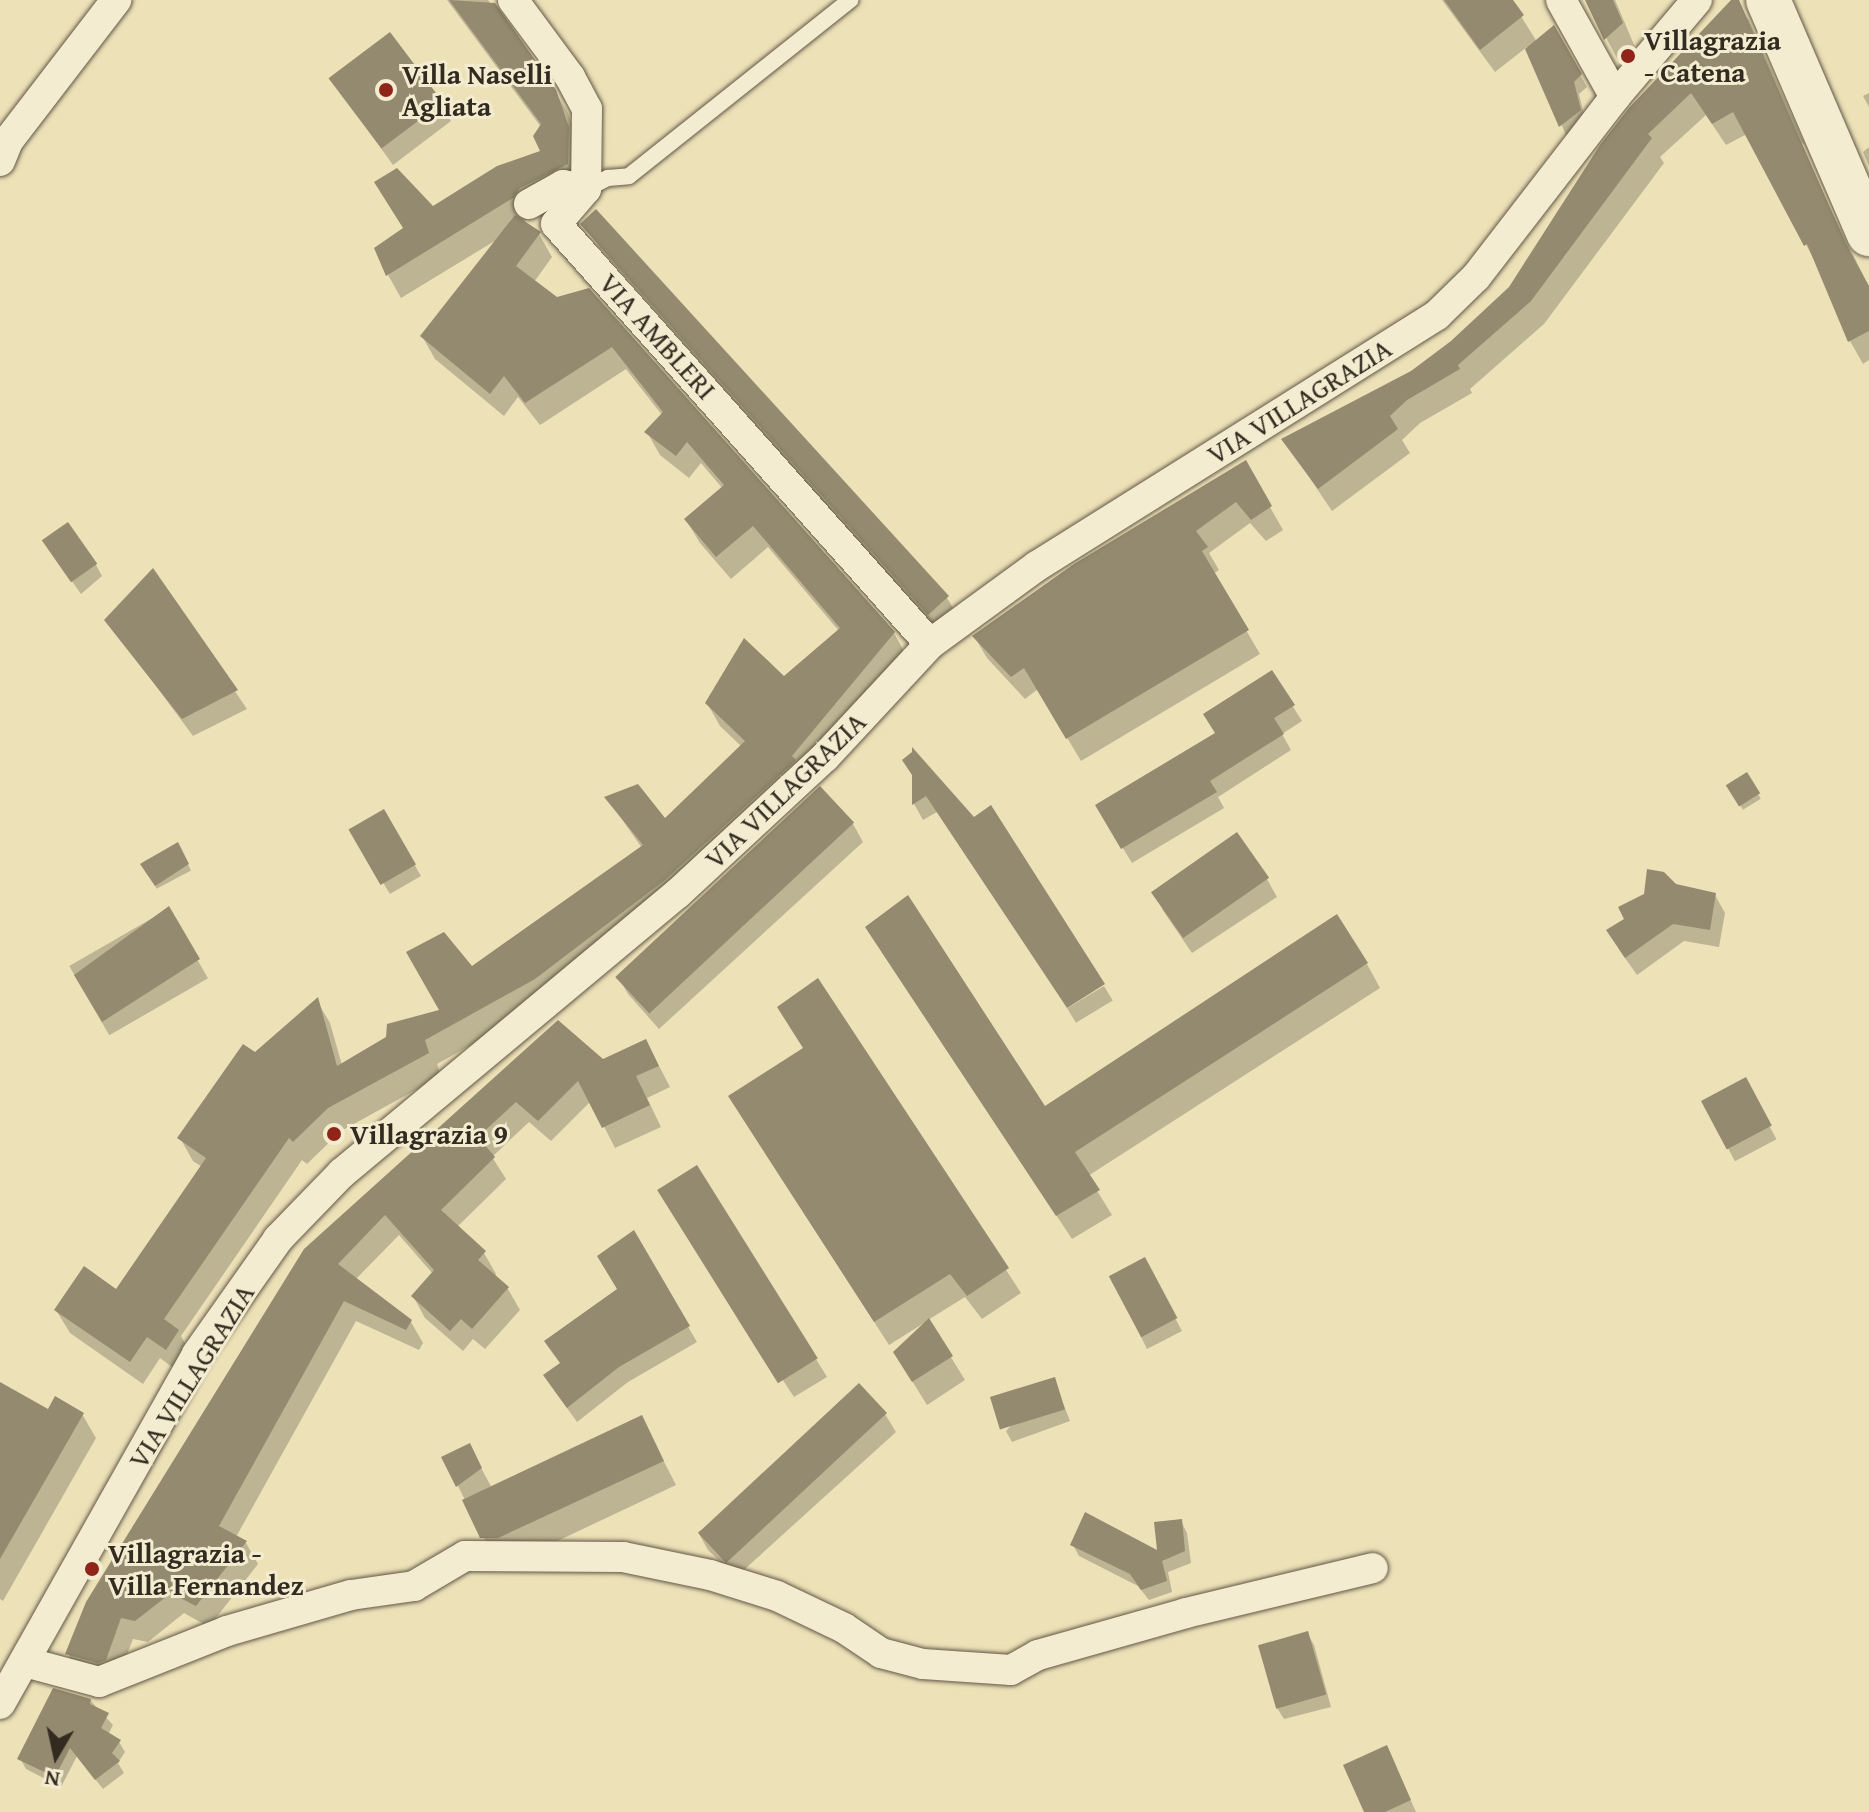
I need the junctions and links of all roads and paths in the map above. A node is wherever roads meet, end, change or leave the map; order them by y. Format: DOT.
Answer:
graph roads {
  1 [pos="116,0"];
  2 [pos="513,0"];
  3 [pos="850,0"];
  4 [pos="1561,0"];
  5 [pos="1697,0"];
  6 [pos="1768,0"];
  7 [pos="1615,97"];
  8 [pos="0,161"];
  9 [pos="586,189"];
  10 [pos="529,204"];
  11 [pos="1869,234"];
  12 [pos="930,644"];
  13 [pos="1373,1568"];
  14 [pos="25,1662"];
  15 [pos="0,1704"];
  1 -- 8 [label="street"];
  2 -- 9 [label="street"];
  3 -- 9 [label="lane"];
  4 -- 7 [label="street"];
  5 -- 7 [label="street, VIA VILLAGRAZIA"];
  6 -- 11 [label="main road"];
  7 -- 12 [label="street, VIA VILLAGRAZIA"];
  9 -- 10 [label="street"];
  9 -- 12 [label="street, VIA AMBLERI"];
  12 -- 14 [label="street, VIA VILLAGRAZIA"];
  13 -- 14 [label="street"];
  14 -- 15 [label="street, VIA VILLAGRAZIA"];
}
